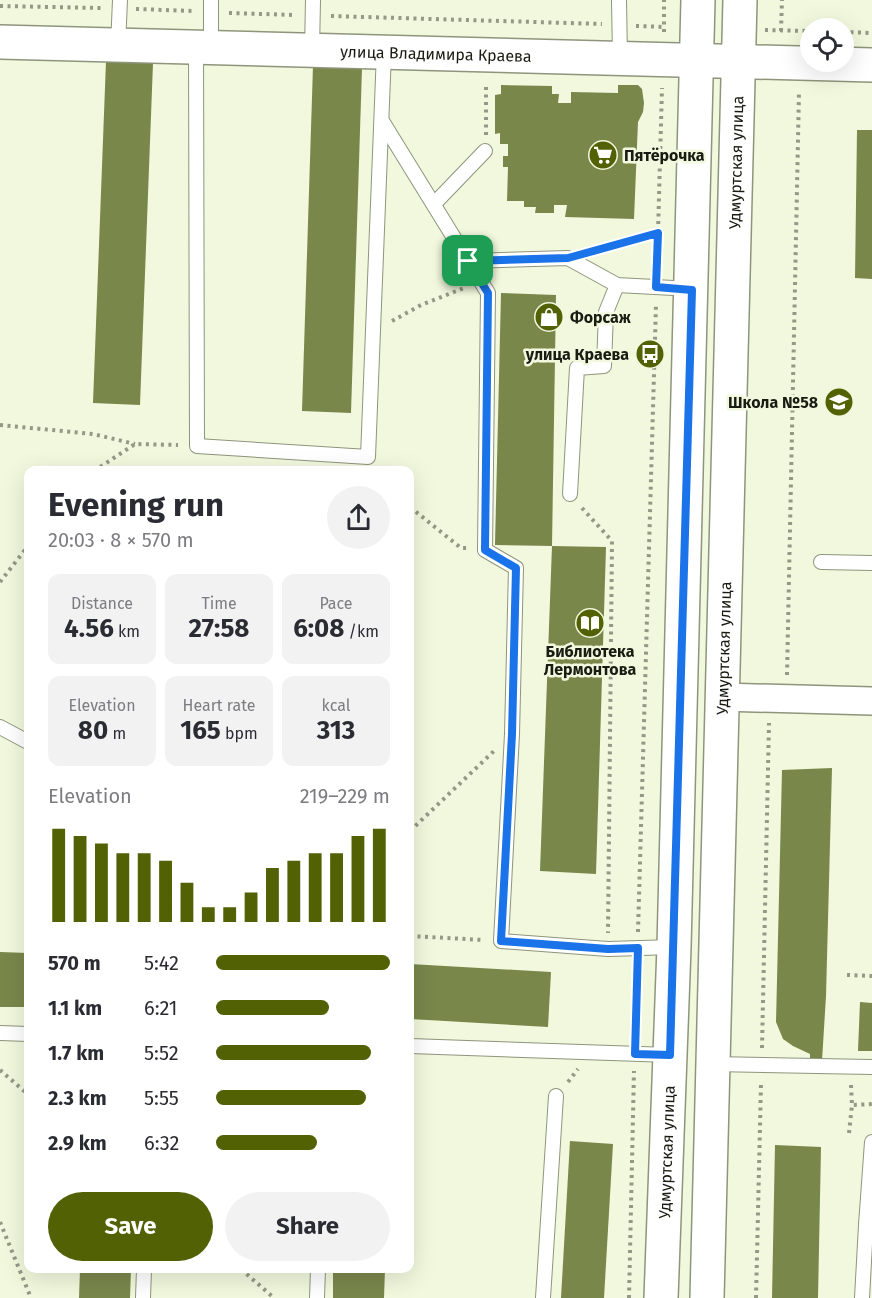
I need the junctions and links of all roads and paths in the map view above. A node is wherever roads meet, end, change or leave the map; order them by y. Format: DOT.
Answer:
graph roads {
  1 [pos="313,0"];
  2 [pos="620,0"];
  3 [pos="119,4"];
  4 [pos="0,6"];
  5 [pos="211,6"];
  6 [pos="698,14"];
  7 [pos="740,14"];
  8 [pos="313,16"];
  9 [pos="619,25"];
  10 [pos="800,29"];
  11 [pos="854,32"];
  12 [pos="872,33"];
  13 [pos="0,42"];
  14 [pos="118,46"];
  15 [pos="203,47"];
  16 [pos="312,50"];
  17 [pos="384,52"];
  18 [pos="620,58"];
  19 [pos="697,59"];
  20 [pos="738,61"];
  21 [pos="872,64"];
  22 [pos="486,76"];
  23 [pos="799,86"];
  24 [pos="662,93"];
  25 [pos="382,121"];
  26 [pos="485,151"];
  27 [pos="434,204"];
  28 [pos="658,233"];
  29 [pos="568,258"];
  30 [pos="468,261"];
  31 [pos="617,285"];
  32 [pos="656,287"];
  33 [pos="692,290"];
  34 [pos="451,294"];
  35 [pos="373,331"];
  36 [pos="0,425"];
  37 [pos="135,444"];
  38 [pos="197,446"];
  39 [pos="102,466"];
  40 [pos="570,494"];
  41 [pos="414,510"];
  42 [pos="485,550"];
  43 [pos="24,551"];
  44 [pos="821,562"];
  45 [pos="872,563"];
  46 [pos="0,582"];
  47 [pos="787,680"];
  48 [pos="721,697"];
  49 [pos="872,701"];
  50 [pos="769,719"];
  51 [pos="0,727"];
  52 [pos="512,734"];
  53 [pos="24,740"];
  54 [pos="414,827"];
  55 [pos="414,936"];
  56 [pos="501,941"];
  57 [pos="674,947"];
  58 [pos="638,948"];
  59 [pos="608,949"];
  60 [pos="847,975"];
  61 [pos="872,976"];
  62 [pos="0,1033"];
  63 [pos="24,1034"];
  64 [pos="414,1046"];
  65 [pos="592,1053"];
  66 [pos="635,1054"];
  67 [pos="670,1055"];
  68 [pos="713,1064"];
  69 [pos="762,1065"];
  70 [pos="872,1067"];
  71 [pos="0,1071"];
  72 [pos="24,1091"];
  73 [pos="556,1096"];
  74 [pos="872,1104"];
  75 [pos="849,1133"];
  76 [pos="872,1142"];
  77 [pos="0,1222"];
  78 [pos="869,1225"];
  79 [pos="144,1273"];
  80 [pos="246,1273"];
  81 [pos="318,1273"];
  82 [pos="31,1298"];
  83 [pos="143,1298"];
  84 [pos="274,1298"];
  85 [pos="317,1298"];
  86 [pos="543,1298"];
  87 [pos="629,1298"];
  88 [pos="661,1298"];
  89 [pos="707,1298"];
  90 [pos="756,1298"];
  91 [pos="862,1298"];
  1 -- 8 [label="lane"];
  2 -- 9 [label="lane"];
  3 -- 4 [label="path"];
  3 -- 5 [label="path"];
  3 -- 14 [label="lane"];
  5 -- 8 [label="path"];
  5 -- 15 [label="lane"];
  6 -- 9 [label="path"];
  6 -- 19 [label="main road, Удмуртская улица"];
  7 -- 10 [label="path"];
  7 -- 20 [label="main road, Удмуртская улица"];
  8 -- 9 [label="path"];
  8 -- 16 [label="lane"];
  9 -- 18 [label="lane"];
  11 -- 12 [label="path"];
  13 -- 14 [label="main road, улица Владимира Краева"];
  14 -- 15 [label="main road, улица Владимира Краева"];
  15 -- 16 [label="main road, улица Владимира Краева"];
  15 -- 38 [label="lane"];
  16 -- 17 [label="main road, улица Владимира Краева"];
  17 -- 18 [label="main road, улица Владимира Краева"];
  17 -- 25 [label="lane"];
  18 -- 19 [label="main road, улица Владимира Краева"];
  19 -- 20 [label="main road, улица Владимира Краева"];
  19 -- 33 [label="main road, Удмуртская улица"];
  20 -- 21 [label="main road, улица Владимира Краева"];
  20 -- 48 [label="main road, Удмуртская улица"];
  22 -- 26 [label="path"];
  23 -- 47 [label="path"];
  24 -- 28 [label="path"];
  25 -- 27 [label="lane"];
  25 -- 35 [label="lane"];
  26 -- 27 [label="lane"];
  27 -- 30 [label="lane"];
  28 -- 29 [label="path"];
  28 -- 32 [label="path"];
  29 -- 30 [label="lane"];
  29 -- 31 [label="lane"];
  30 -- 42 [label="lane"];
  31 -- 32 [label="lane"];
  31 -- 40 [label="lane"];
  32 -- 33 [label="lane"];
  32 -- 58 [label="path"];
  33 -- 57 [label="main road, Удмуртская улица"];
  34 -- 35 [label="path"];
  35 -- 38 [label="lane"];
  36 -- 37 [label="path"];
  37 -- 38 [label="path"];
  37 -- 39 [label="path"];
  40 -- 59 [label="path"];
  41 -- 42 [label="path"];
  42 -- 52 [label="lane"];
  43 -- 46 [label="path"];
  44 -- 45 [label="lane"];
  48 -- 49 [label="street"];
  48 -- 68 [label="main road, Удмуртская улица"];
  50 -- 69 [label="path"];
  51 -- 53 [label="lane"];
  52 -- 54 [label="path"];
  52 -- 56 [label="lane"];
  55 -- 56 [label="path"];
  56 -- 59 [label="lane"];
  57 -- 58 [label="lane"];
  57 -- 67 [label="main road, Удмуртская улица"];
  58 -- 59 [label="lane"];
  58 -- 66 [label="path"];
  60 -- 61 [label="path"];
  62 -- 63 [label="lane"];
  64 -- 65 [label="lane"];
  65 -- 66 [label="lane"];
  65 -- 73 [label="path"];
  66 -- 67 [label="lane"];
  66 -- 87 [label="path"];
  67 -- 88 [label="main road, Удмуртская улица"];
  68 -- 69 [label="lane"];
  68 -- 89 [label="main road, Удмуртская улица"];
  69 -- 70 [label="lane"];
  69 -- 90 [label="path"];
  71 -- 72 [label="path"];
  73 -- 86 [label="lane"];
  74 -- 75 [label="path"];
  76 -- 78 [label="lane"];
  77 -- 82 [label="path"];
  78 -- 91 [label="lane"];
  79 -- 83 [label="lane"];
  80 -- 84 [label="path"];
  81 -- 85 [label="lane"];
}
